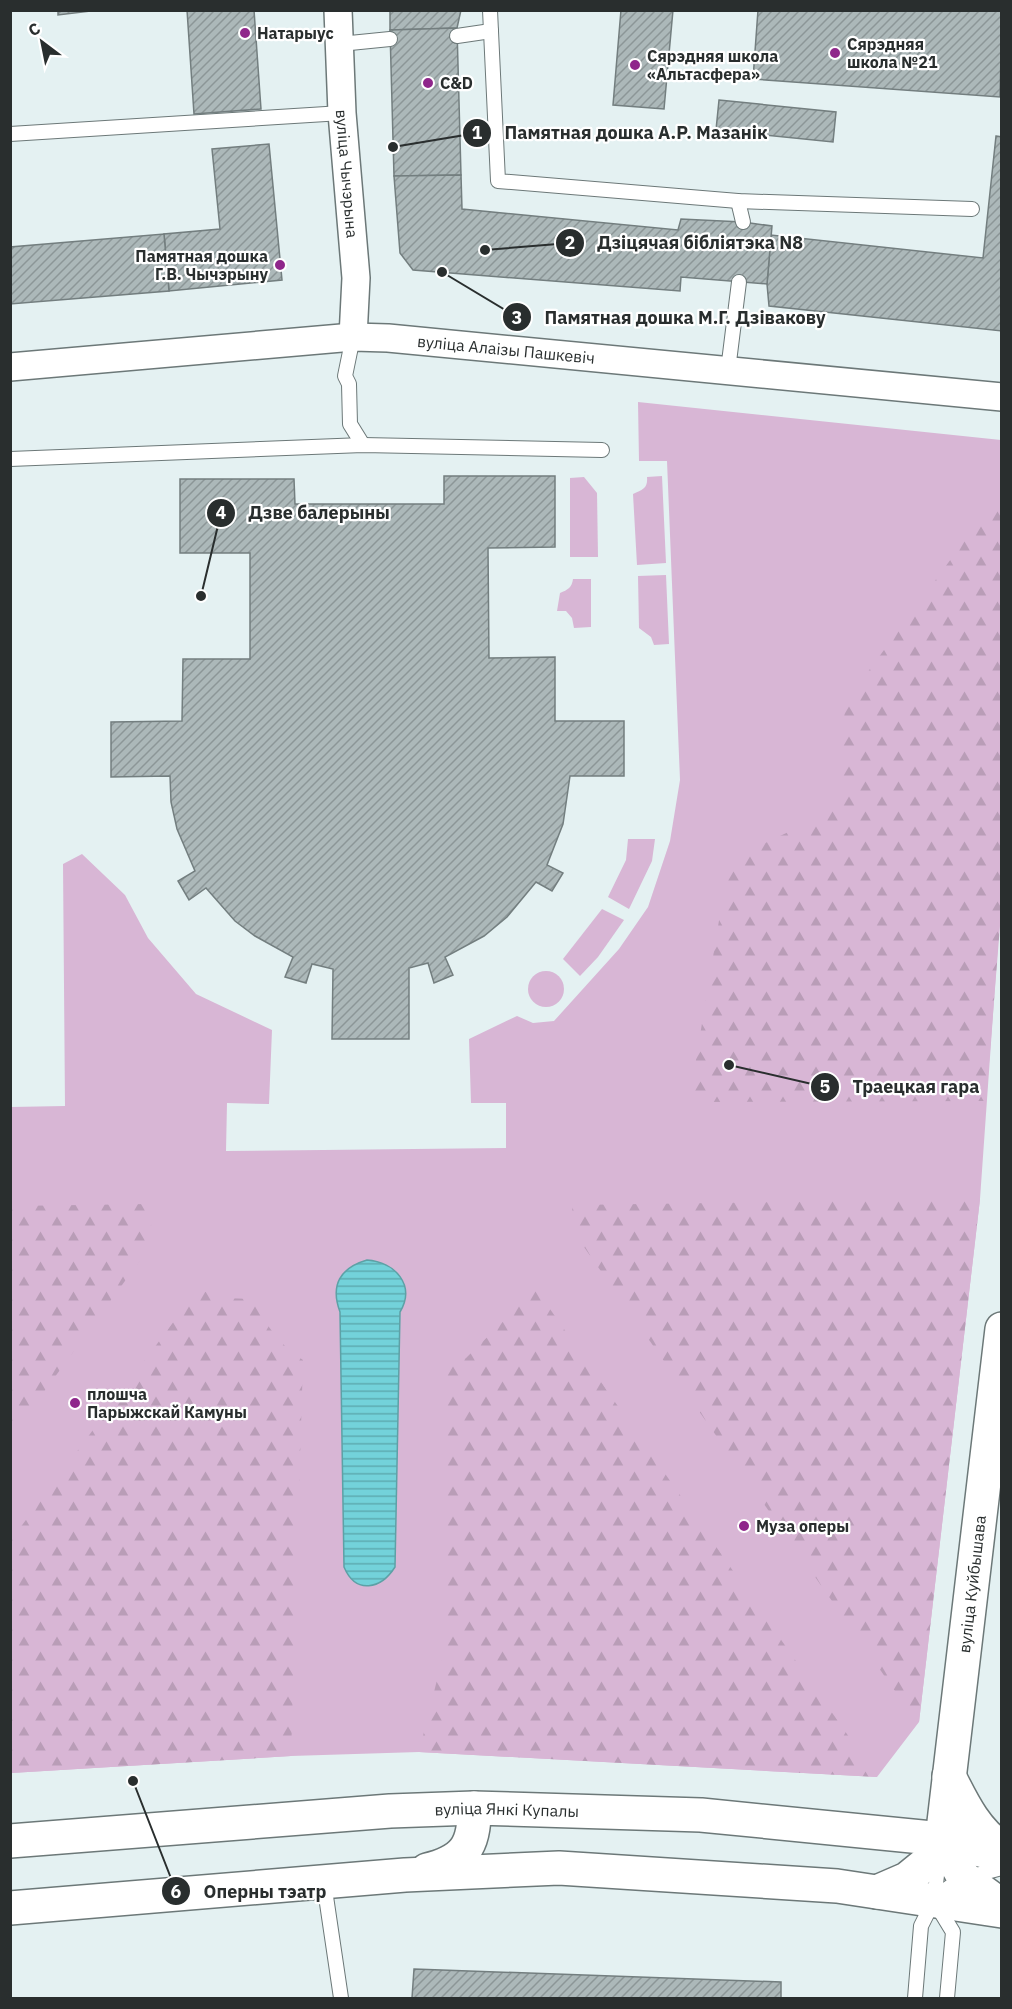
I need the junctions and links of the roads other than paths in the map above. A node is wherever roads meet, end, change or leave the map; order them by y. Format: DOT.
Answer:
graph roads {
  1 [pos="338,10"];
  2 [pos="490,10"];
  3 [pos="491,31"];
  4 [pos="457,36"];
  5 [pos="390,39"];
  6 [pos="340,44"];
  7 [pos="342,113"];
  8 [pos="10,134"];
  9 [pos="738,201"];
  10 [pos="972,209"];
  11 [pos="743,222"];
  12 [pos="739,282"];
  13 [pos="353,337"];
  14 [pos="10,367"];
  15 [pos="728,370"];
  16 [pos="1002,397"];
  17 [pos="363,445"];
  18 [pos="602,450"];
  19 [pos="10,459"];
  20 [pos="1002,1329"];
  21 [pos="949,1776"];
  22 [pos="474,1808"];
  23 [pos="880,1833"];
  24 [pos="942,1839"];
  25 [pos="10,1841"];
  26 [pos="1002,1848"];
  27 [pos="1002,1856"];
  28 [pos="1002,1868"];
  29 [pos="405,1875"];
  30 [pos="964,1878"];
  31 [pos="324,1883"];
  32 [pos="877,1892"];
  33 [pos="934,1900"];
  34 [pos="1002,1906"];
  35 [pos="10,1908"];
  36 [pos="1002,1911"];
  37 [pos="341,1998"];
  38 [pos="915,1998"];
  39 [pos="947,1998"];
  1 -- 6 [label="street, вуліца Чычэрына"];
  2 -- 3 [label="lane"];
  3 -- 4 [label="lane"];
  3 -- 9 [label="lane"];
  5 -- 6 [label="lane"];
  6 -- 7 [label="street, вуліца Чычэрына"];
  7 -- 8 [label="lane"];
  7 -- 13 [label="street, вуліца Чычэрына"];
  9 -- 10 [label="lane"];
  9 -- 11 [label="lane"];
  12 -- 15 [label="lane"];
  13 -- 14 [label="street, вуліца Алаізы Пашкевіч"];
  13 -- 15 [label="street, вуліца Алаізы Пашкевіч"];
  13 -- 17 [label="lane"];
  15 -- 16 [label="street, вуліца Алаізы Пашкевіч"];
  17 -- 18 [label="lane"];
  17 -- 19 [label="lane"];
  20 -- 21 [label="main road, вуліца Куйбышава"];
  21 -- 23 [label="main road"];
  21 -- 24 [label="main road, вуліца Куйбышава"];
  21 -- 26 [label="main road"];
  22 -- 23 [label="main road, вуліца Янкі Купалы"];
  22 -- 25 [label="main road, вуліца Янкі Купалы"];
  22 -- 29 [label="main road"];
  23 -- 24 [label="main road, вуліца Янкі Купалы"];
  24 -- 27 [label="main road, вуліца Янкі Купалы"];
  24 -- 30 [label="main road"];
  24 -- 32 [label="main road"];
  24 -- 33 [label="lane"];
  28 -- 30 [label="lane"];
  29 -- 31 [label="main road"];
  29 -- 32 [label="main road"];
  30 -- 33 [label="lane"];
  30 -- 34 [label="main road"];
  31 -- 35 [label="main road"];
  31 -- 37 [label="lane"];
  32 -- 33 [label="main road"];
  33 -- 36 [label="main road"];
  33 -- 38 [label="lane"];
  33 -- 39 [label="lane"];
}
